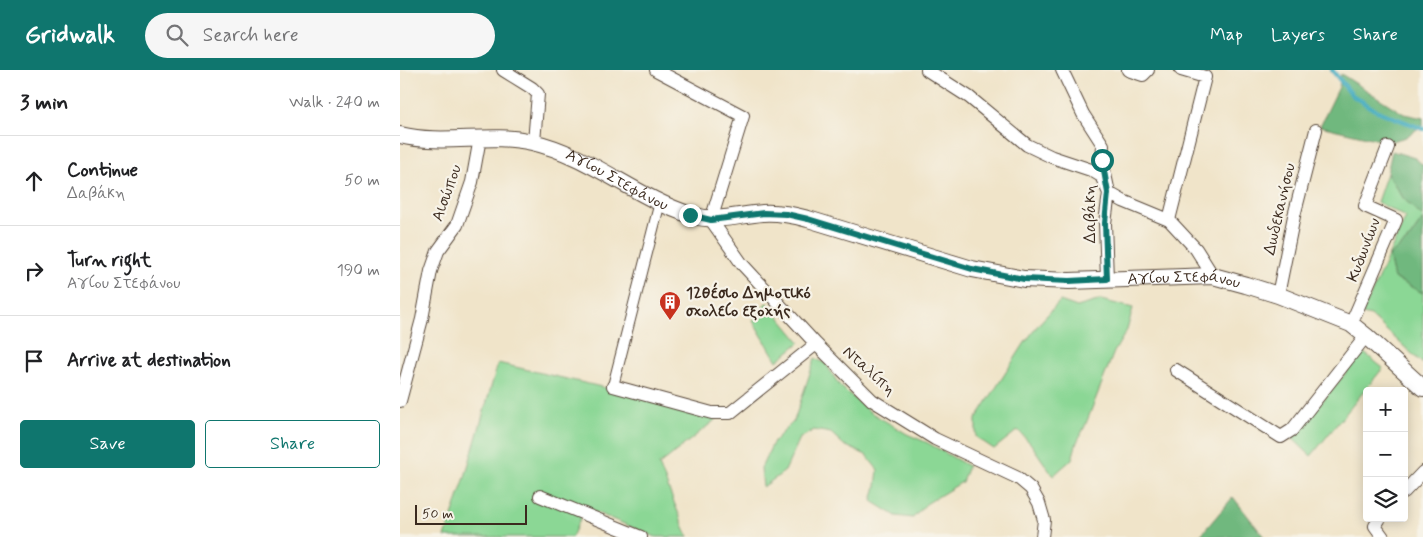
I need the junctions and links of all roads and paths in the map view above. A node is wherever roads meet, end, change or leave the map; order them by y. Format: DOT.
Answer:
graph roads {
  1 [pos="503,70"];
  2 [pos="656,70"];
  3 [pos="926,70"];
  4 [pos="1062,70"];
  5 [pos="1128,70"];
  6 [pos="1148,70"];
  7 [pos="1181,70"];
  8 [pos="1316,130"];
  9 [pos="400,135"];
  10 [pos="480,138"];
  11 [pos="534,142"];
  12 [pos="1388,148"];
  13 [pos="1108,193"];
  14 [pos="660,202"];
  15 [pos="711,220"];
  16 [pos="1169,220"];
  17 [pos="1212,276"];
  18 [pos="1107,279"];
  19 [pos="1278,295"];
  20 [pos="1351,324"];
  21 [pos="1366,336"];
  22 [pos="816,344"];
  23 [pos="1176,370"];
  24 [pos="613,386"];
  25 [pos="1423,388"];
  26 [pos="400,401"];
  27 [pos="1423,472"];
  28 [pos="1408,488"];
  29 [pos="540,496"];
  30 [pos="1378,522"];
  31 [pos="640,537"];
  32 [pos="1042,537"];
  33 [pos="1383,537"];
  1 -- 11 [label="street"];
  2 -- 15 [label="street"];
  3 -- 13 [label="street"];
  4 -- 13 [label="street, Δαβάκη"];
  5 -- 6 [label="street"];
  7 -- 16 [label="street"];
  8 -- 19 [label="street, Δωδεκανήσου"];
  9 -- 10 [label="street, Αγίου Στεφάνου"];
  10 -- 11 [label="street, Αγίου Στεφάνου"];
  10 -- 26 [label="street, Αισώπου"];
  11 -- 14 [label="street, Αγίου Στεφάνου"];
  12 -- 20 [label="street, Κυδωνίων"];
  13 -- 16 [label="street"];
  13 -- 18 [label="street, Δαβάκη"];
  14 -- 15 [label="street, Αγίου Στεφάνου"];
  14 -- 24 [label="street"];
  15 -- 18 [label="street, Αγίου Στεφάνου"];
  15 -- 22 [label="street, Νταλίπη"];
  16 -- 17 [label="street"];
  17 -- 18 [label="street, Αγίου Στεφάνου"];
  17 -- 19 [label="street, Αγίου Στεφάνου"];
  19 -- 20 [label="street, Αγίου Στεφάνου"];
  20 -- 21 [label="street, Αγίου Στεφάνου"];
  21 -- 23 [label="street"];
  21 -- 25 [label="street, Αγίου Στεφάνου"];
  22 -- 24 [label="street"];
  22 -- 32 [label="street, Νταλίπη"];
  27 -- 28 [label="street"];
  29 -- 31 [label="street"];
  30 -- 33 [label="street"];
}
